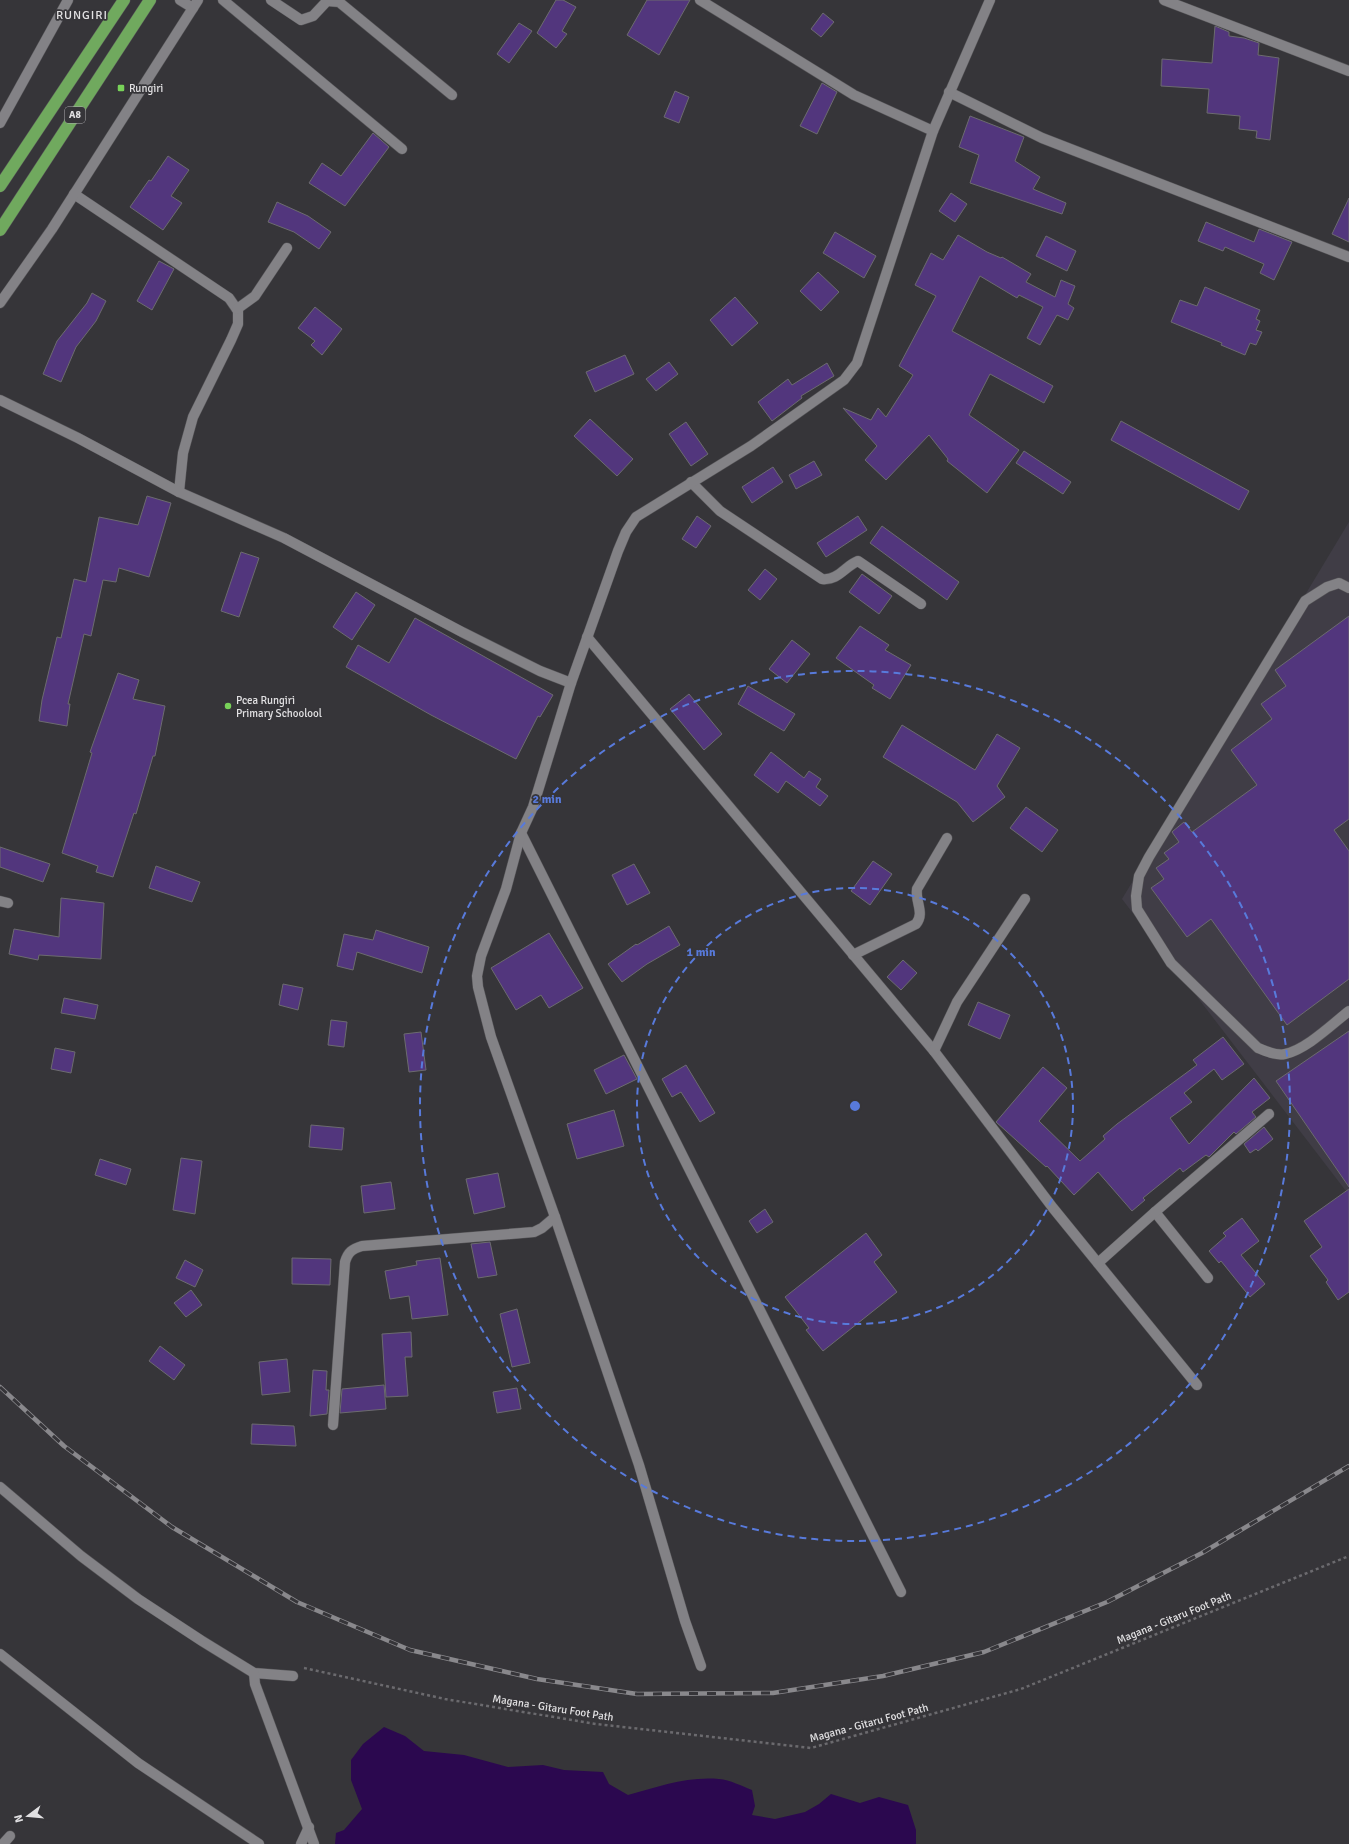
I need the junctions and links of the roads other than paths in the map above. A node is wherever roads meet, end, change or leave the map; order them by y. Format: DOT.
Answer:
graph roads {
  1 [pos="68,0"];
  2 [pos="124,0"];
  3 [pos="150,0"];
  4 [pos="180,0"];
  5 [pos="223,0"];
  6 [pos="271,0"];
  7 [pos="700,0"];
  8 [pos="990,0"];
  9 [pos="1164,0"];
  10 [pos="195,4"];
  11 [pos="1349,70"];
  12 [pos="949,92"];
  13 [pos="452,95"];
  14 [pos="0,122"];
  15 [pos="933,131"];
  16 [pos="402,149"];
  17 [pos="0,186"];
  18 [pos="74,194"];
  19 [pos="0,230"];
  20 [pos="287,248"];
  21 [pos="1349,257"];
  22 [pos="0,303"];
  23 [pos="237,309"];
  24 [pos="0,400"];
  25 [pos="691,482"];
  26 [pos="179,492"];
  27 [pos="1349,588"];
  28 [pos="920,604"];
  29 [pos="587,637"];
  30 [pos="571,683"];
  31 [pos="521,833"];
  32 [pos="947,838"];
  33 [pos="1024,899"];
  34 [pos="852,955"];
  35 [pos="1349,1012"];
  36 [pos="934,1051"];
  37 [pos="1268,1114"];
  38 [pos="1155,1212"];
  39 [pos="555,1217"];
  40 [pos="1098,1263"];
  41 [pos="1208,1278"];
  42 [pos="1197,1385"];
  43 [pos="333,1425"];
  44 [pos="0,1487"];
  45 [pos="901,1592"];
  46 [pos="0,1654"];
  47 [pos="700,1666"];
  48 [pos="254,1673"];
  49 [pos="293,1676"];
  50 [pos="309,1827"];
  51 [pos="259,1844"];
  52 [pos="301,1844"];
  53 [pos="314,1844"];
  1 -- 14 [label="street"];
  2 -- 17 [label="highway, A8"];
  3 -- 19 [label="highway, A8"];
  4 -- 10 [label="street"];
  5 -- 16 [label="street"];
  6 -- 13 [label="street"];
  7 -- 15 [label="street"];
  8 -- 12 [label="street"];
  9 -- 11 [label="street"];
  10 -- 18 [label="street"];
  12 -- 15 [label="street"];
  12 -- 21 [label="street"];
  15 -- 25 [label="street"];
  18 -- 22 [label="street"];
  18 -- 23 [label="street"];
  20 -- 23 [label="street"];
  23 -- 26 [label="street"];
  24 -- 26 [label="street"];
  25 -- 28 [label="street"];
  25 -- 29 [label="street"];
  26 -- 30 [label="street"];
  27 -- 35 [label="street"];
  29 -- 30 [label="street"];
  29 -- 34 [label="street"];
  30 -- 31 [label="street"];
  31 -- 39 [label="street"];
  31 -- 45 [label="street"];
  32 -- 34 [label="street"];
  33 -- 36 [label="street"];
  34 -- 36 [label="street"];
  36 -- 40 [label="street"];
  37 -- 38 [label="street"];
  38 -- 40 [label="street"];
  38 -- 41 [label="street"];
  39 -- 43 [label="street"];
  39 -- 47 [label="street"];
  40 -- 42 [label="street"];
  44 -- 48 [label="street"];
  46 -- 51 [label="street"];
  48 -- 49 [label="street"];
  48 -- 50 [label="street"];
  50 -- 52 [label="street"];
  50 -- 53 [label="street"];
}
